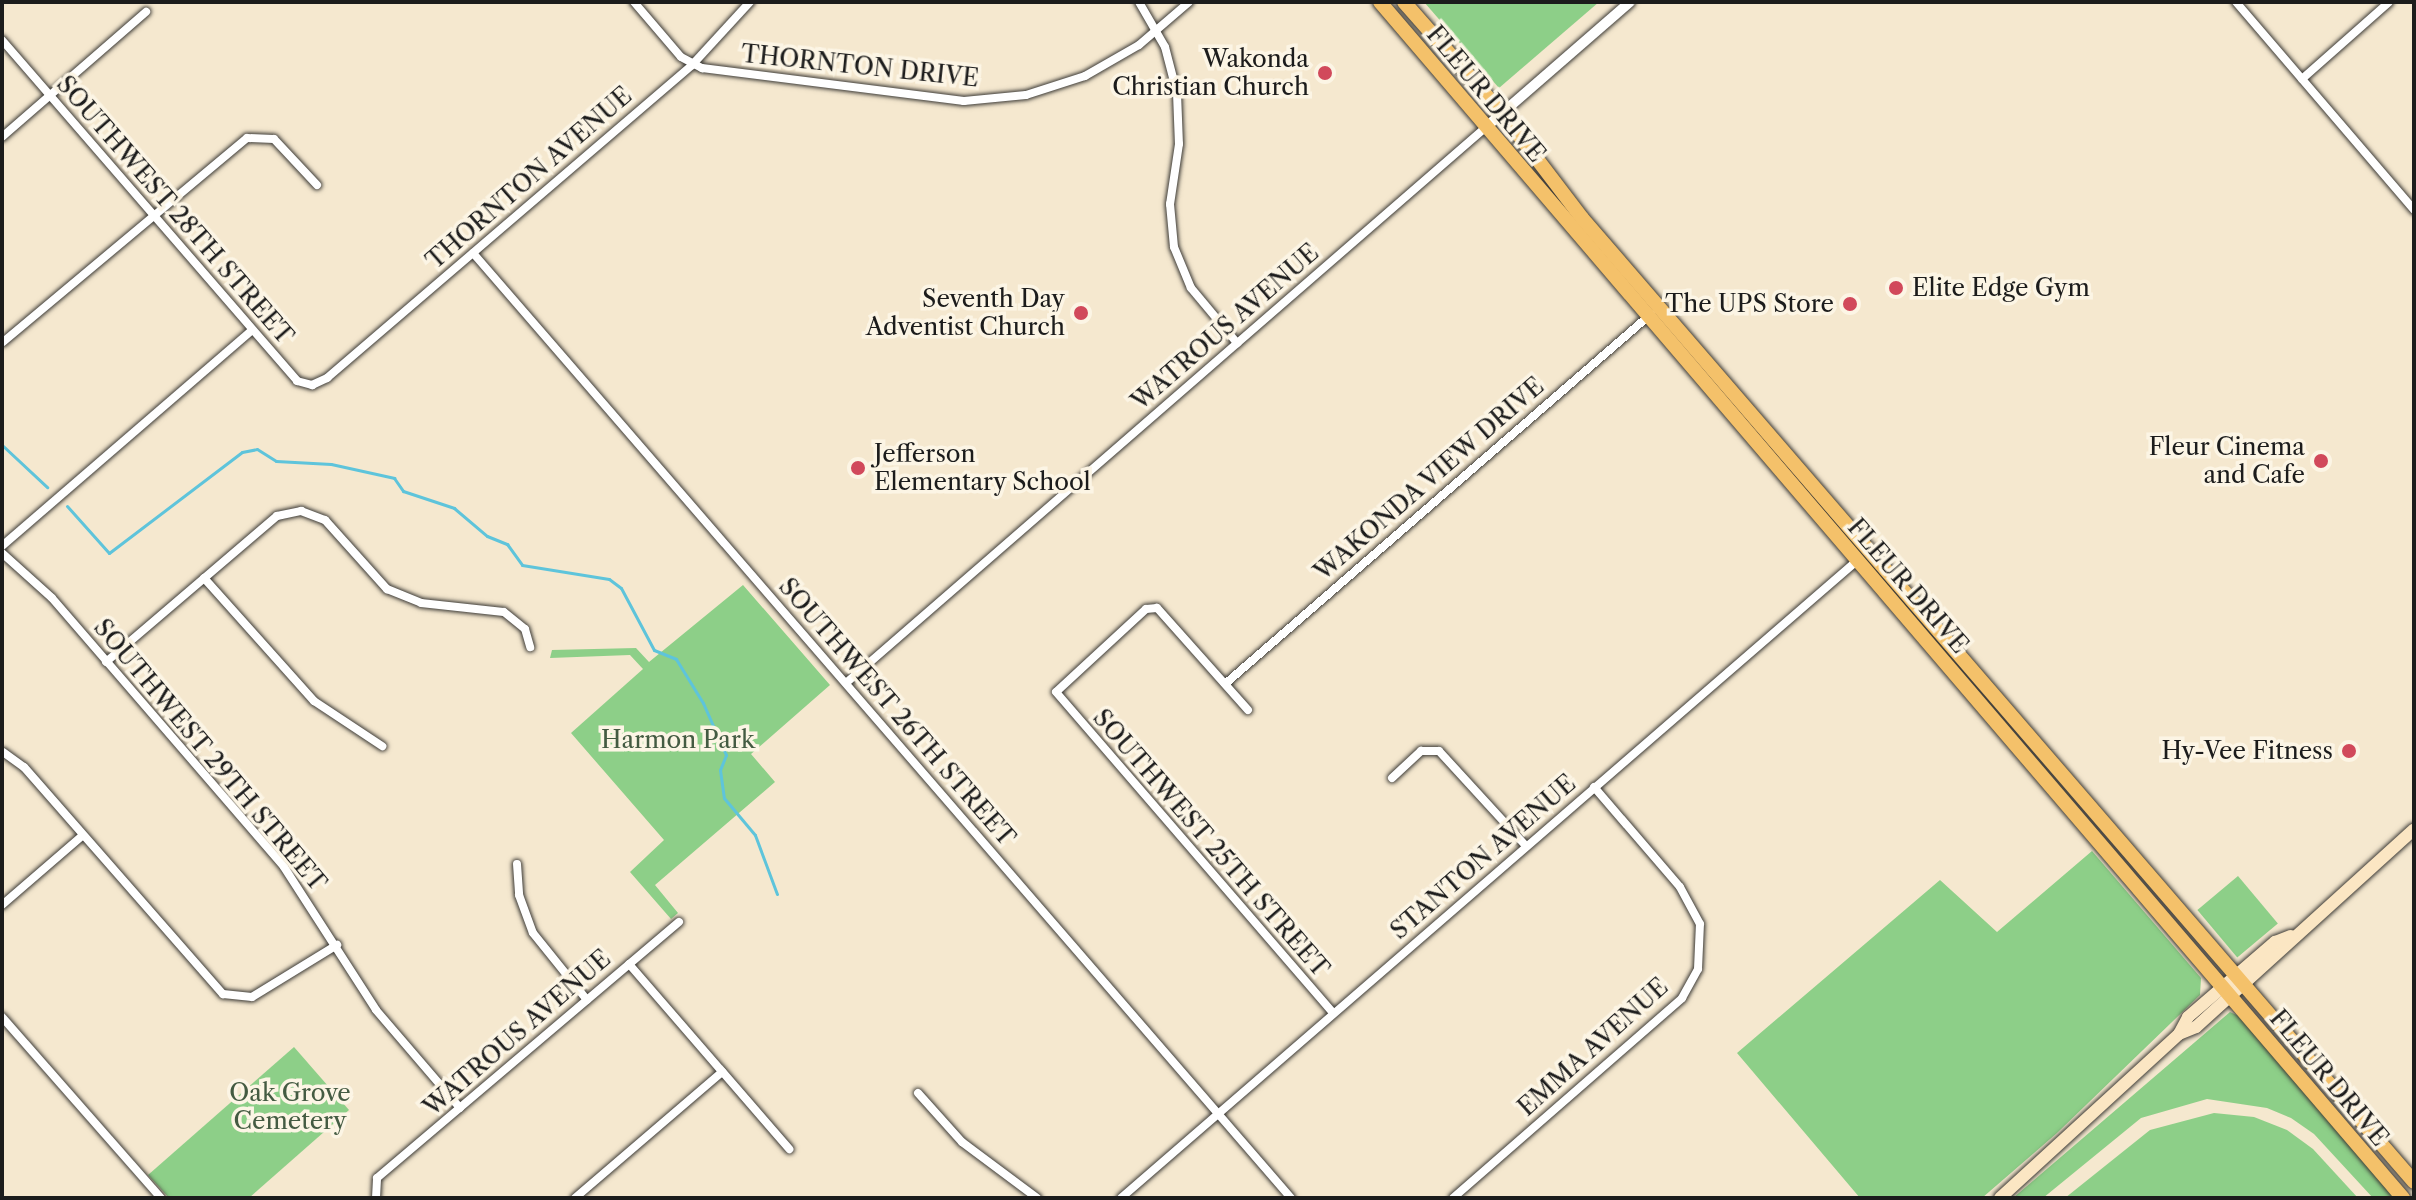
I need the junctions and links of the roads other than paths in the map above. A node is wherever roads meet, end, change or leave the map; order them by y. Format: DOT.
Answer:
graph roads {
  1 [pos="634,2"];
  2 [pos="750,2"];
  3 [pos="1139,2"];
  4 [pos="1189,2"];
  5 [pos="1380,2"];
  6 [pos="1404,2"];
  7 [pos="1630,2"];
  8 [pos="2236,2"];
  9 [pos="2389,2"];
  10 [pos="146,12"];
  11 [pos="1157,30"];
  12 [pos="2,40"];
  13 [pos="692,65"];
  14 [pos="2302,79"];
  15 [pos="50,96"];
  16 [pos="1502,113"];
  17 [pos="1485,128"];
  18 [pos="2,137"];
  19 [pos="317,185"];
  20 [pos="2414,210"];
  21 [pos="152,214"];
  22 [pos="473,253"];
  23 [pos="1660,305"];
  24 [pos="1647,317"];
  25 [pos="252,330"];
  26 [pos="3,342"];
  27 [pos="1237,343"];
  28 [pos="327,378"];
  29 [pos="2,546"];
  30 [pos="1872,548"];
  31 [pos="2,553"];
  32 [pos="1857,561"];
  33 [pos="204,578"];
  34 [pos="530,647"];
  35 [pos="106,662"];
  36 [pos="846,683"];
  37 [pos="1225,684"];
  38 [pos="1248,710"];
  39 [pos="382,746"];
  40 [pos="3,752"];
  41 [pos="1392,778"];
  42 [pos="1594,787"];
  43 [pos="2414,829"];
  44 [pos="82,836"];
  45 [pos="1526,846"];
  46 [pos="517,864"];
  47 [pos="2,905"];
  48 [pos="679,922"];
  49 [pos="337,945"];
  50 [pos="629,964"];
  51 [pos="2241,980"];
  52 [pos="2227,992"];
  53 [pos="587,1000"];
  54 [pos="1333,1013"];
  55 [pos="2,1017"];
  56 [pos="722,1072"];
  57 [pos="918,1093"];
  58 [pos="460,1108"];
  59 [pos="1218,1114"];
  60 [pos="789,1149"];
  61 [pos="2414,1182"];
  62 [pos="161,1198"];
  63 [pos="376,1198"];
  64 [pos="575,1198"];
  65 [pos="1037,1198"];
  66 [pos="1121,1198"];
  67 [pos="1291,1198"];
  68 [pos="1453,1198"];
  69 [pos="2000,1198"];
  70 [pos="2403,1198"];
  1 -- 13 [label="street"];
  2 -- 13 [label="street, THORNTON AVENUE"];
  3 -- 11 [label="street"];
  4 -- 11 [label="street, THORNTON DRIVE"];
  5 -- 17 [label="main road, FLEUR DRIVE"];
  6 -- 16 [label="main road, FLEUR DRIVE"];
  7 -- 16 [label="street, WATROUS AVENUE"];
  8 -- 14 [label="street"];
  9 -- 14 [label="street"];
  10 -- 15 [label="street"];
  11 -- 13 [label="street, THORNTON DRIVE"];
  11 -- 27 [label="street"];
  12 -- 15 [label="street, SOUTHWEST 28TH STREET"];
  13 -- 22 [label="street, THORNTON AVENUE"];
  14 -- 20 [label="street"];
  15 -- 18 [label="street"];
  15 -- 21 [label="street, SOUTHWEST 28TH STREET"];
  16 -- 17 [label="street, WATROUS AVENUE"];
  16 -- 23 [label="main road, FLEUR DRIVE"];
  17 -- 24 [label="main road, FLEUR DRIVE"];
  17 -- 27 [label="street, WATROUS AVENUE"];
  19 -- 21 [label="street"];
  21 -- 25 [label="street, SOUTHWEST 28TH STREET"];
  21 -- 26 [label="street"];
  22 -- 28 [label="street, THORNTON AVENUE"];
  22 -- 36 [label="street, SOUTHWEST 26TH STREET"];
  23 -- 24 [label="street, WAKONDA VIEW DRIVE"];
  23 -- 30 [label="main road, FLEUR DRIVE"];
  24 -- 32 [label="main road, FLEUR DRIVE"];
  24 -- 37 [label="street, WAKONDA VIEW DRIVE"];
  25 -- 28 [label="street, SOUTHWEST 28TH STREET"];
  25 -- 29 [label="street"];
  27 -- 36 [label="street, WATROUS AVENUE"];
  30 -- 32 [label="street, STANTON AVENUE"];
  30 -- 51 [label="main road, FLEUR DRIVE"];
  31 -- 35 [label="street, SOUTHWEST 29TH STREET"];
  32 -- 42 [label="street, STANTON AVENUE"];
  32 -- 52 [label="main road, FLEUR DRIVE"];
  33 -- 34 [label="street"];
  33 -- 35 [label="street"];
  33 -- 39 [label="street"];
  35 -- 49 [label="street, SOUTHWEST 29TH STREET"];
  36 -- 59 [label="street, SOUTHWEST 26TH STREET"];
  37 -- 38 [label="street"];
  37 -- 54 [label="street, SOUTHWEST 25TH STREET"];
  40 -- 44 [label="street"];
  41 -- 45 [label="street"];
  42 -- 45 [label="street, STANTON AVENUE"];
  42 -- 68 [label="street, EMMA AVENUE"];
  43 -- 51 [label="main road"];
  44 -- 47 [label="street"];
  44 -- 49 [label="street"];
  45 -- 54 [label="street, STANTON AVENUE"];
  46 -- 53 [label="street"];
  48 -- 50 [label="street, WATROUS AVENUE"];
  49 -- 58 [label="street, SOUTHWEST 29TH STREET"];
  50 -- 53 [label="street, WATROUS AVENUE"];
  50 -- 56 [label="street"];
  51 -- 52 [label="main road"];
  51 -- 61 [label="main road, FLEUR DRIVE"];
  52 -- 69 [label="main road"];
  52 -- 70 [label="main road, FLEUR DRIVE"];
  53 -- 58 [label="street, WATROUS AVENUE"];
  54 -- 59 [label="street, STANTON AVENUE"];
  55 -- 62 [label="street"];
  56 -- 60 [label="street"];
  56 -- 64 [label="street"];
  57 -- 65 [label="street"];
  58 -- 63 [label="street, WATROUS AVENUE"];
  59 -- 66 [label="street, STANTON AVENUE"];
  59 -- 67 [label="street, SOUTHWEST 26TH STREET"];
}
